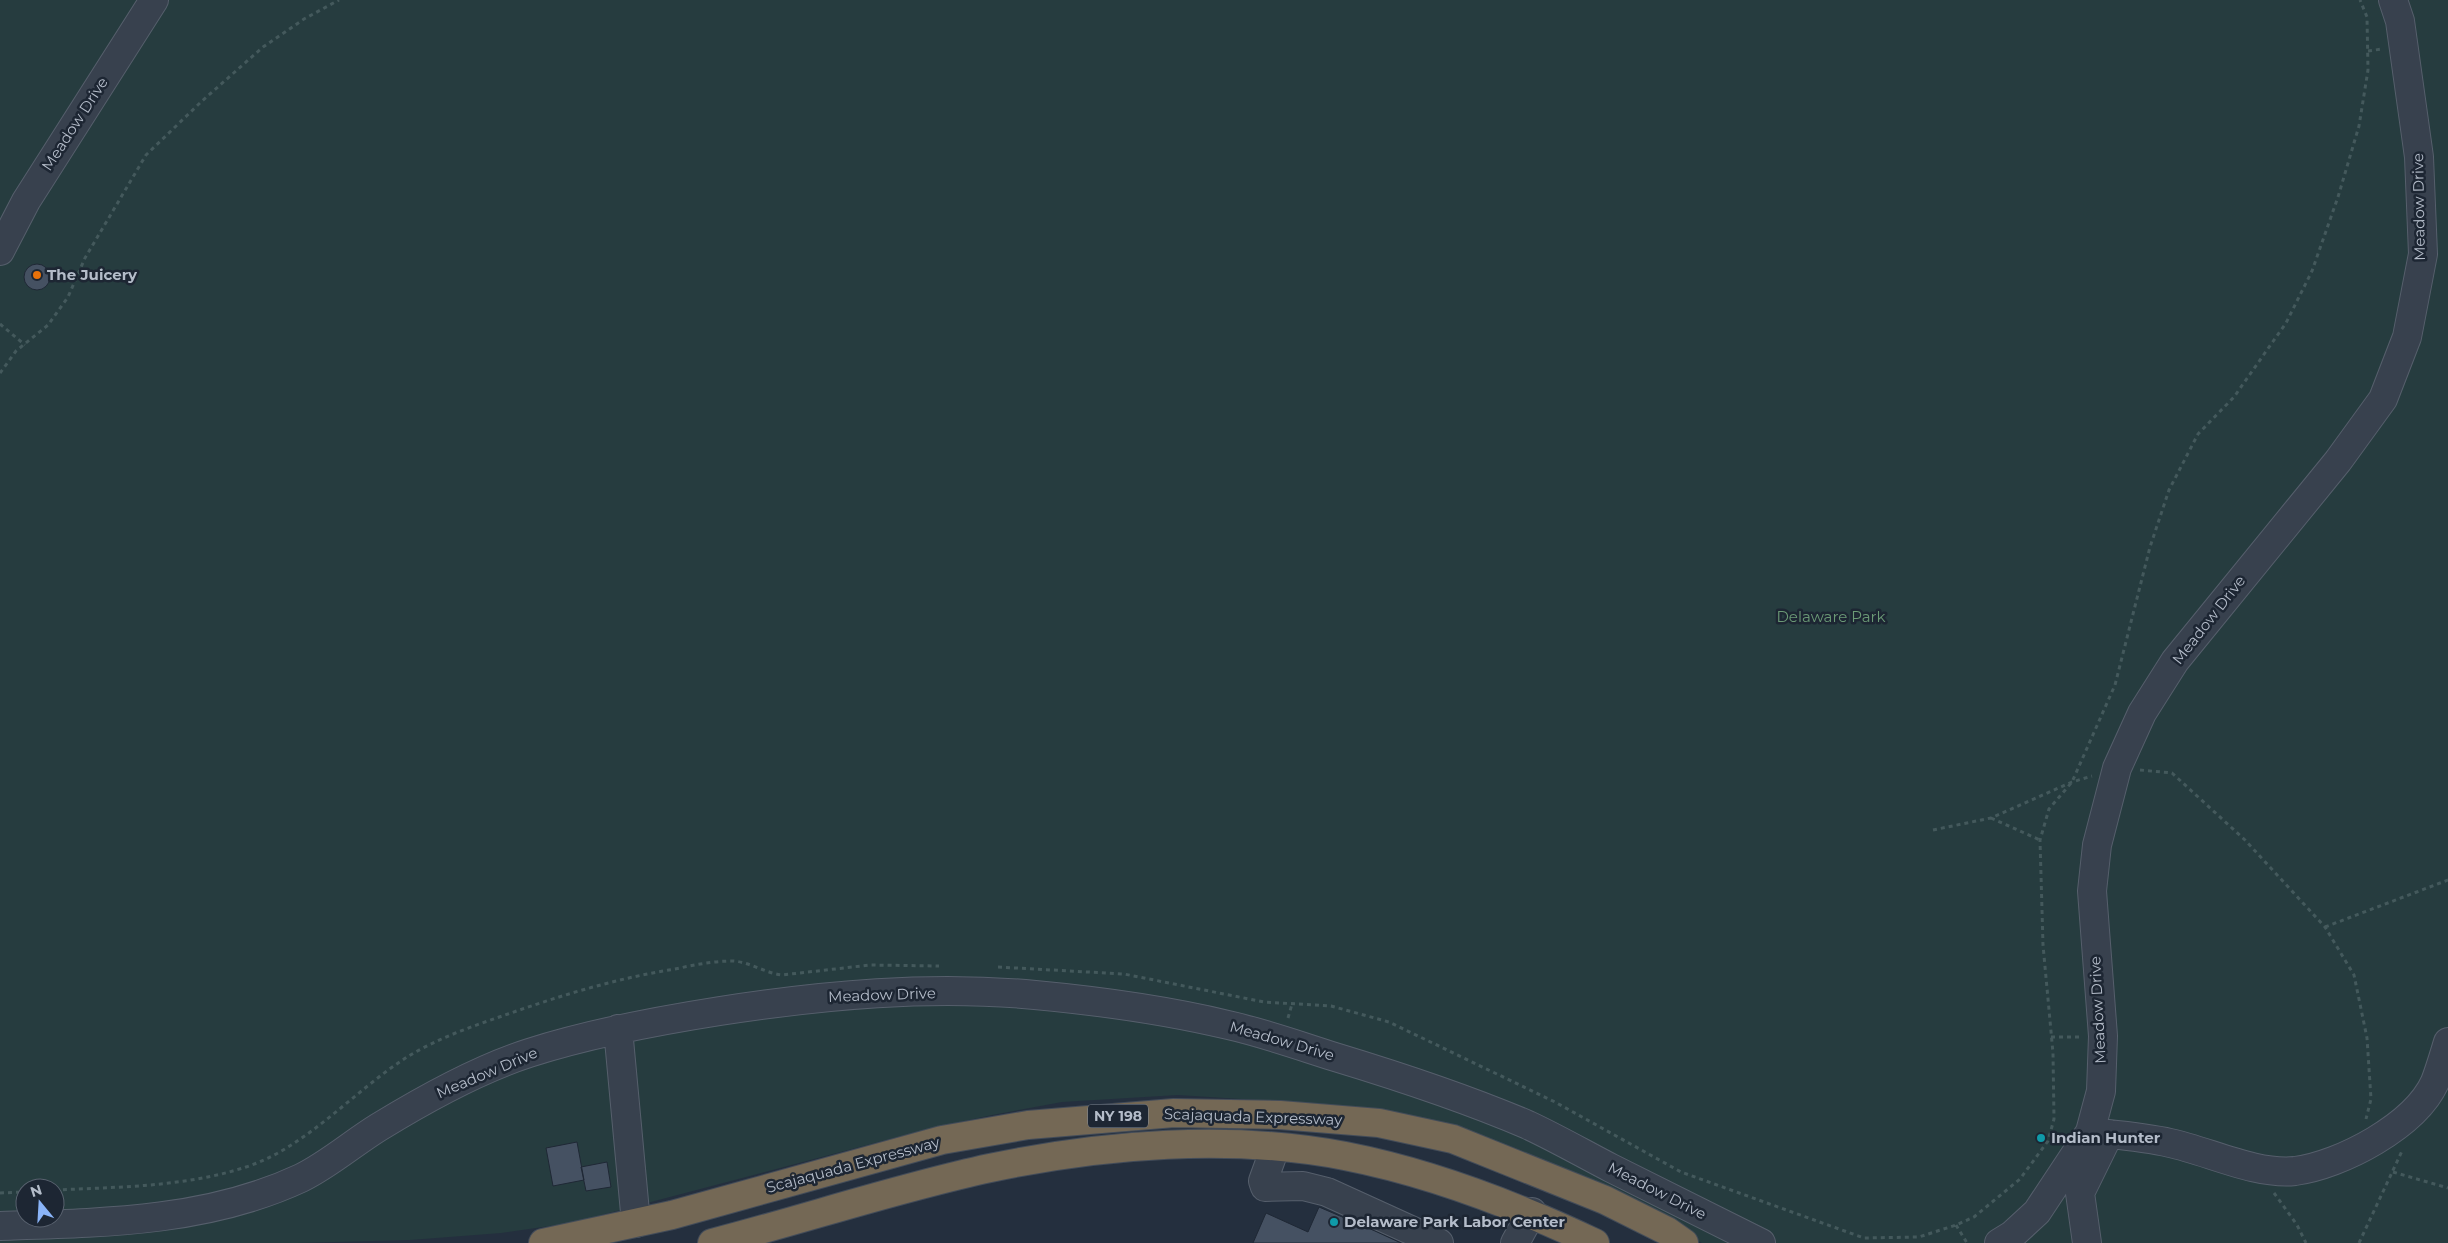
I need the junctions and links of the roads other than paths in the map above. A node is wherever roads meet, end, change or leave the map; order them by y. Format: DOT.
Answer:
graph roads {
  1 [pos="154,0"];
  2 [pos="2393,0"];
  3 [pos="26,201"];
  4 [pos="0,222"];
  5 [pos="0,251"];
  6 [pos="618,1030"];
  7 [pos="2448,1042"];
  8 [pos="2100,1133"];
  9 [pos="1275,1148"];
  10 [pos="1532,1212"];
  11 [pos="636,1223"];
  12 [pos="0,1226"];
  13 [pos="543,1243"];
  14 [pos="712,1243"];
  15 [pos="1439,1243"];
  16 [pos="1515,1243"];
  17 [pos="1595,1243"];
  18 [pos="1684,1243"];
  19 [pos="1761,1243"];
  20 [pos="1999,1243"];
  21 [pos="2087,1243"];
  1 -- 3 [label="street, Meadow Drive"];
  2 -- 8 [label="street, Meadow Drive"];
  3 -- 4 [label="street"];
  3 -- 5 [label="street, Meadow Drive"];
  6 -- 11 [label="street"];
  6 -- 12 [label="street, Meadow Drive"];
  6 -- 19 [label="street, Meadow Drive"];
  7 -- 8 [label="street"];
  8 -- 20 [label="street, Meadow Drive"];
  8 -- 21 [label="street"];
  9 -- 10 [label="highway, Scajaquada Expressway / NY 198"];
  9 -- 14 [label="highway, Scajaquada Expressway / NY 198"];
  9 -- 15 [label="street"];
  10 -- 16 [label="street"];
  10 -- 17 [label="highway, Scajaquada Expressway / NY 198"];
  11 -- 13 [label="highway, Scajaquada Expressway / NY 198"];
  11 -- 18 [label="highway, Scajaquada Expressway / NY 198"];
}
